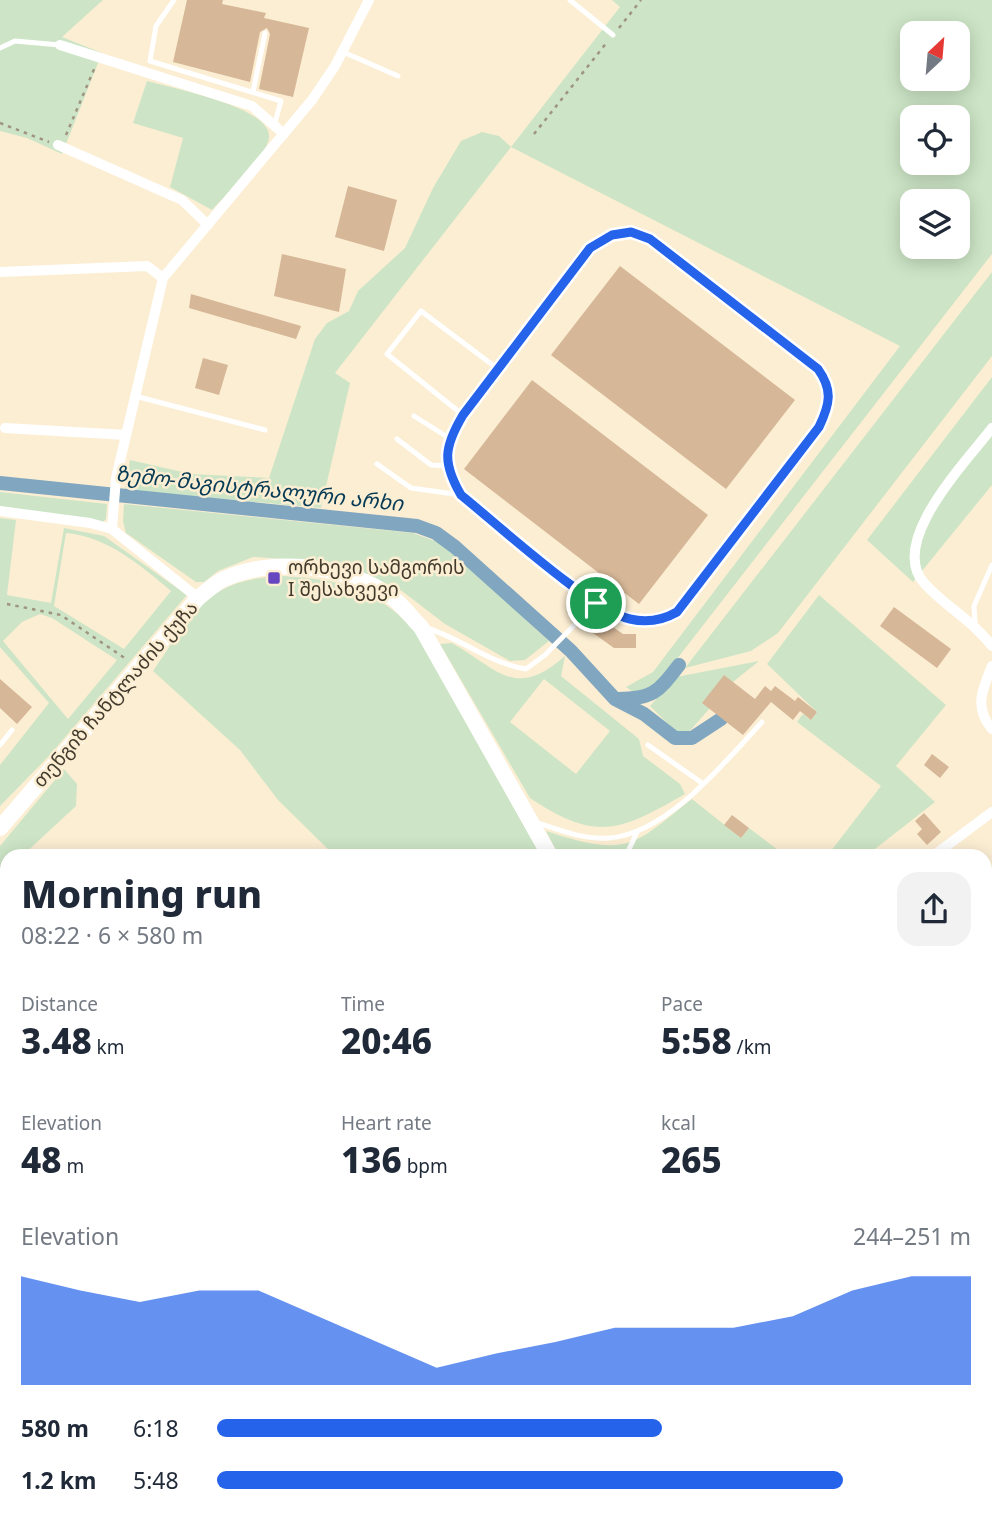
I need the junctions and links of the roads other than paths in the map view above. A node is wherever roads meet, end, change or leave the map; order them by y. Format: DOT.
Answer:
graph roads {
  1 [pos="174,0"];
  2 [pos="369,0"];
  3 [pos="570,0"];
  4 [pos="265,33"];
  5 [pos="613,35"];
  6 [pos="60,46"];
  7 [pos="0,48"];
  8 [pos="342,52"];
  9 [pos="398,76"];
  10 [pos="253,92"];
  11 [pos="274,126"];
  12 [pos="284,134"];
  13 [pos="59,146"];
  14 [pos="208,225"];
  15 [pos="0,272"];
  16 [pos="163,278"];
  17 [pos="498,369"];
  18 [pos="135,396"];
  19 [pos="463,415"];
  20 [pos="414,416"];
  21 [pos="5,428"];
  22 [pos="992,428"];
  23 [pos="265,430"];
  24 [pos="126,435"];
  25 [pos="449,438"];
  26 [pos="397,439"];
  27 [pos="377,464"];
  28 [pos="449,466"];
  29 [pos="461,495"];
  30 [pos="0,511"];
  31 [pos="112,529"];
  32 [pos="992,565"];
  33 [pos="198,598"];
  34 [pos="596,603"];
  35 [pos="975,624"];
  36 [pos="421,627"];
  37 [pos="992,646"];
  38 [pos="992,666"];
  39 [pos="762,722"];
  40 [pos="992,729"];
  41 [pos="12,730"];
  42 [pos="0,745"];
  43 [pos="648,745"];
  44 [pos="702,783"];
  45 [pos="992,813"];
  46 [pos="532,821"];
  47 [pos="0,828"];
  48 [pos="636,832"];
  49 [pos="546,849"];
  50 [pos="629,849"];
  51 [pos="943,849"];
  1 -- 10 [label="lane"];
  2 -- 8 [label="street"];
  3 -- 5 [label="lane"];
  4 -- 10 [label="lane"];
  6 -- 7 [label="lane"];
  6 -- 11 [label="street"];
  8 -- 9 [label="lane"];
  8 -- 12 [label="street"];
  10 -- 11 [label="lane"];
  11 -- 12 [label="street"];
  12 -- 14 [label="street"];
  13 -- 14 [label="street"];
  14 -- 16 [label="street"];
  15 -- 16 [label="street"];
  16 -- 18 [label="street"];
  17 -- 19 [label="lane"];
  17 -- 19 [label="lane"];
  17 -- 34 [label="lane"];
  18 -- 23 [label="lane"];
  18 -- 24 [label="street"];
  19 -- 25 [label="lane"];
  20 -- 25 [label="lane"];
  21 -- 24 [label="street"];
  22 -- 35 [label="street"];
  24 -- 31 [label="street"];
  25 -- 28 [label="lane"];
  26 -- 28 [label="lane"];
  27 -- 29 [label="lane"];
  28 -- 29 [label="lane"];
  29 -- 34 [label="lane"];
  30 -- 31 [label="street"];
  31 -- 33 [label="street"];
  32 -- 35 [label="lane"];
  33 -- 36 [label="street, თენგიზ ჩანტლაძის ქუჩა"];
  33 -- 47 [label="street, თენგიზ ჩანტლაძის ქუჩა"];
  34 -- 36 [label="lane"];
  35 -- 37 [label="street"];
  36 -- 46 [label="street, თენგიზ ჩანტლაძის ქუჩა"];
  38 -- 40 [label="street"];
  39 -- 44 [label="lane"];
  41 -- 42 [label="lane"];
  43 -- 44 [label="lane"];
  44 -- 48 [label="lane"];
  45 -- 51 [label="street"];
  46 -- 48 [label="lane"];
  46 -- 49 [label="street, თენგიზ ჩანტლაძის ქუჩა"];
  48 -- 50 [label="lane"];
}
